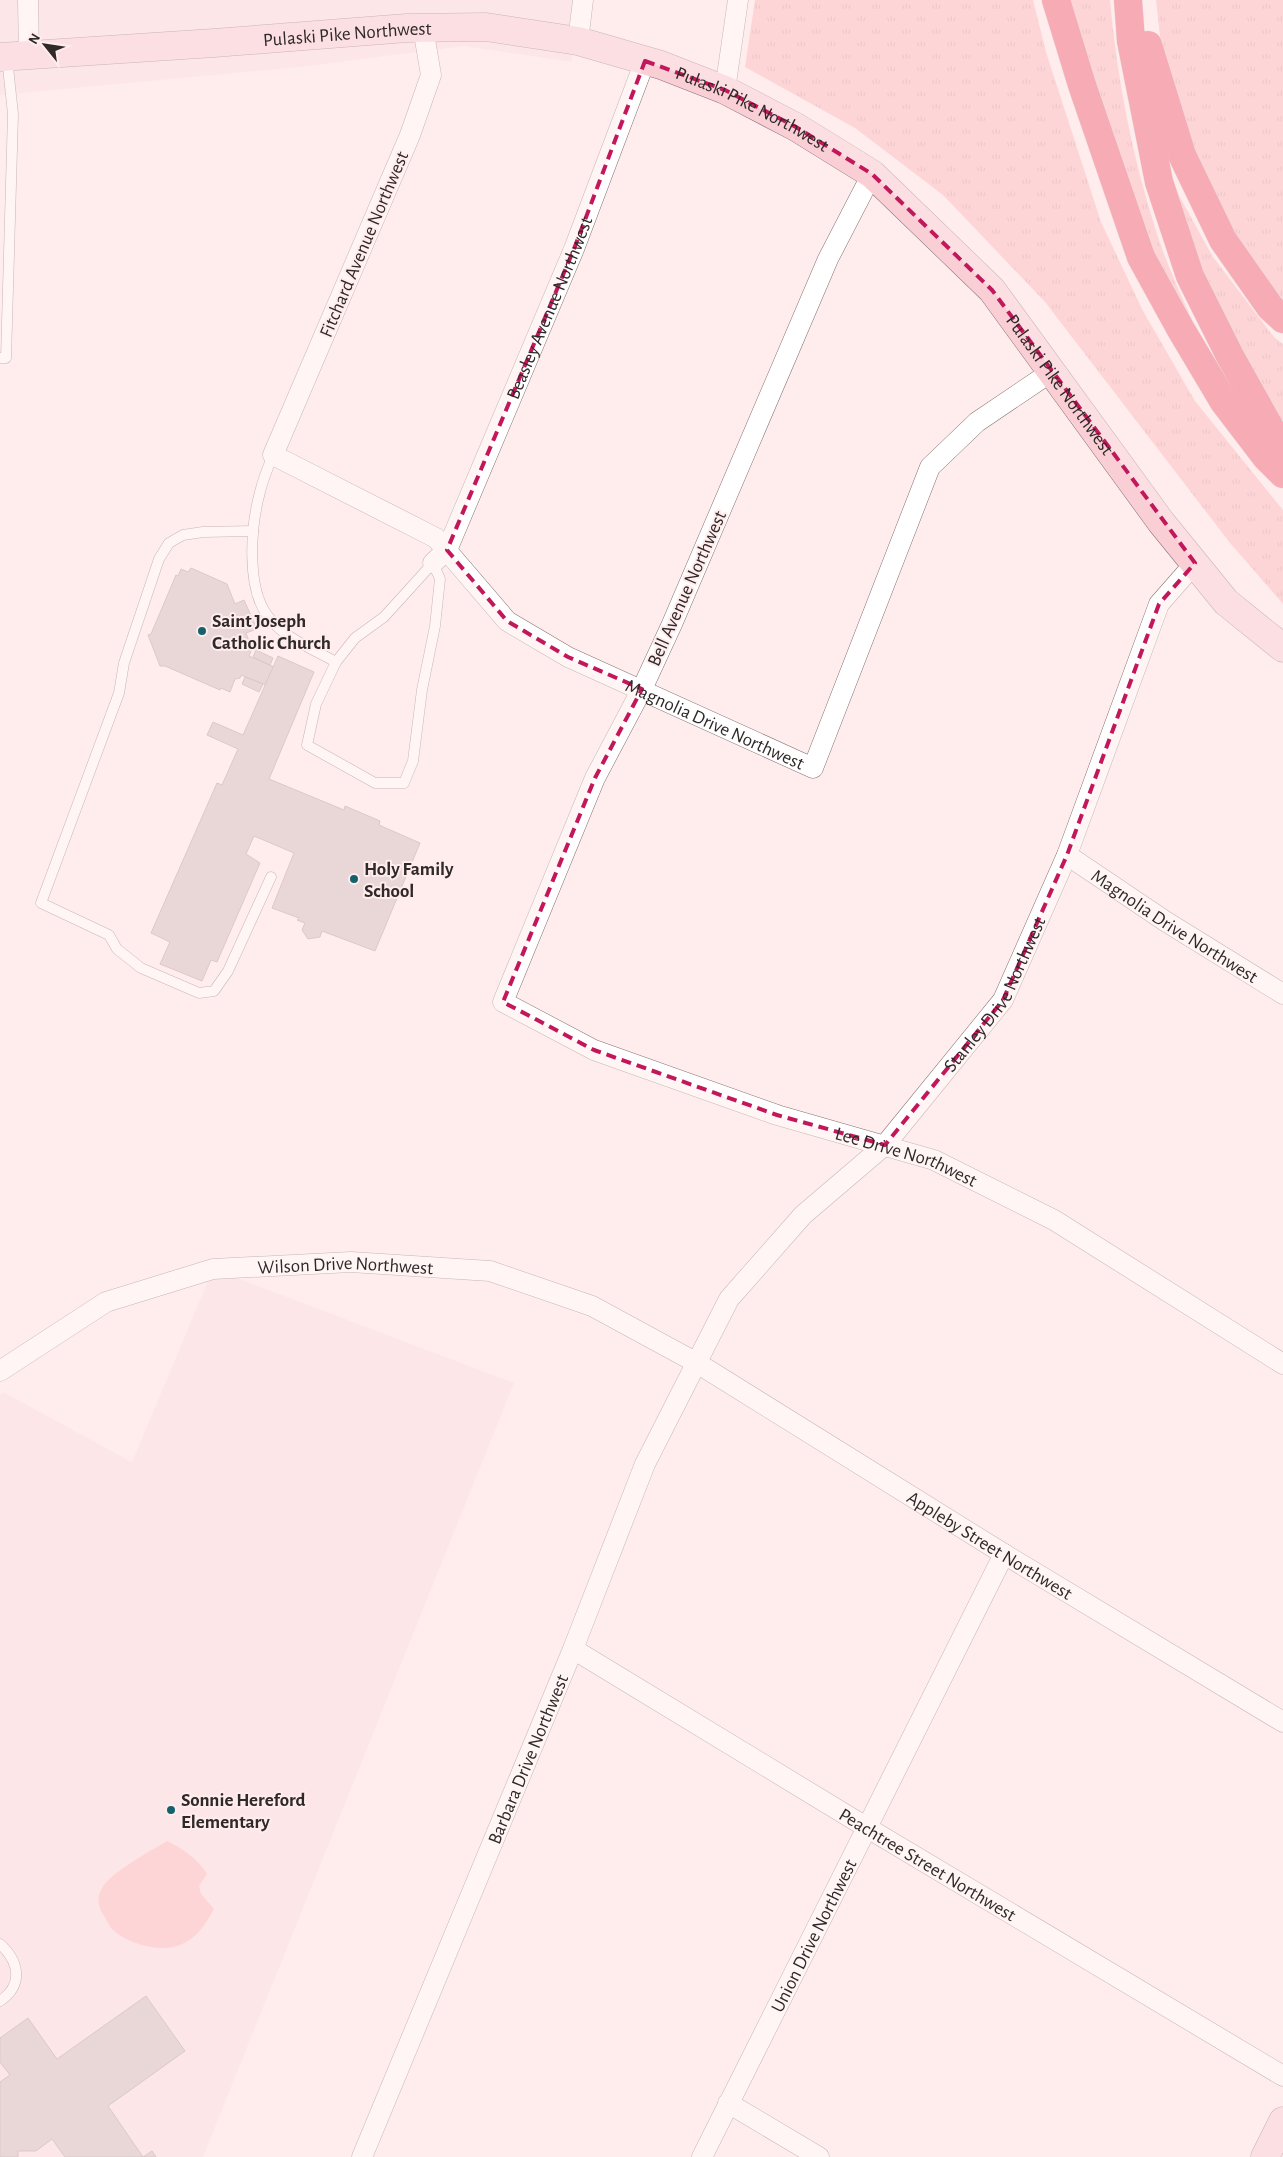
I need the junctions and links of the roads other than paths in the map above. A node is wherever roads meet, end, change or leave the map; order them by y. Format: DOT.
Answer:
graph roads {
  1 [pos="28,0"];
  2 [pos="583,0"];
  3 [pos="738,0"];
  4 [pos="1056,0"];
  5 [pos="1128,0"];
  6 [pos="1137,0"];
  7 [pos="423,28"];
  8 [pos="578,41"];
  9 [pos="12,57"];
  10 [pos="645,60"];
  11 [pos="724,90"];
  12 [pos="872,174"];
  13 [pos="1283,318"];
  14 [pos="0,358"];
  15 [pos="1051,372"];
  16 [pos="1283,451"];
  17 [pos="273,456"];
  18 [pos="1283,474"];
  19 [pos="253,531"];
  20 [pos="440,557"];
  21 [pos="1195,563"];
  22 [pos="1283,648"];
  23 [pos="336,662"];
  24 [pos="642,689"];
  25 [pos="1067,855"];
  26 [pos="271,877"];
  27 [pos="1283,994"];
  28 [pos="503,1002"];
  29 [pos="885,1145"];
  30 [pos="697,1363"];
  31 [pos="1283,1364"];
  32 [pos="0,1370"];
  33 [pos="1004,1554"];
  34 [pos="574,1649"];
  35 [pos="1283,1722"];
  36 [pos="866,1827"];
  37 [pos="0,1944"];
  38 [pos="0,2001"];
  39 [pos="1283,2076"];
  40 [pos="728,2103"];
  41 [pos="1283,2121"];
  42 [pos="362,2157"];
  43 [pos="702,2157"];
  44 [pos="819,2157"];
  45 [pos="1265,2157"];
  1 -- 9 [label="street"];
  2 -- 8 [label="street"];
  3 -- 11 [label="street"];
  4 -- 18 [label="highway"];
  5 -- 16 [label="highway"];
  6 -- 13 [label="highway"];
  7 -- 8 [label="main road, Pulaski Pike Northwest"];
  7 -- 9 [label="main road, Pulaski Pike Northwest"];
  7 -- 17 [label="street, Fitchard Avenue Northwest"];
  8 -- 10 [label="main road, Pulaski Pike Northwest"];
  9 -- 14 [label="lane"];
  10 -- 11 [label="main road, Pulaski Pike Northwest"];
  10 -- 20 [label="street, Beasley Avenue Northwest"];
  11 -- 12 [label="main road, Pulaski Pike Northwest"];
  12 -- 15 [label="main road, Pulaski Pike Northwest"];
  12 -- 24 [label="street, Bell Avenue Northwest"];
  15 -- 21 [label="main road, Pulaski Pike Northwest"];
  15 -- 24 [label="street, Magnolia Drive Northwest"];
  17 -- 19 [label="lane"];
  17 -- 20 [label="street, Magnolia Drive Northwest"];
  19 -- 23 [label="lane"];
  19 -- 26 [label="lane"];
  20 -- 23 [label="lane"];
  20 -- 23 [label="lane"];
  20 -- 24 [label="street, Magnolia Drive Northwest"];
  21 -- 22 [label="main road, Pulaski Pike Northwest"];
  21 -- 25 [label="street, Stanley Drive Northwest"];
  24 -- 28 [label="street, Bell Avenue Northwest"];
  25 -- 27 [label="street, Magnolia Drive Northwest"];
  25 -- 29 [label="street, Stanley Drive Northwest"];
  28 -- 29 [label="street, Lee Drive Northwest"];
  29 -- 30 [label="street, Stanley Drive Northwest"];
  29 -- 31 [label="street, Lee Drive Northwest"];
  30 -- 32 [label="street, Wilson Drive Northwest"];
  30 -- 33 [label="street, Appleby Street Northwest"];
  30 -- 34 [label="street, Barbara Drive Northwest"];
  33 -- 35 [label="street, Appleby Street Northwest"];
  33 -- 36 [label="street, Union Drive Northwest"];
  34 -- 36 [label="street, Peachtree Street Northwest"];
  34 -- 42 [label="street, Barbara Drive Northwest"];
  36 -- 39 [label="street, Peachtree Street Northwest"];
  36 -- 40 [label="street, Union Drive Northwest"];
  37 -- 38 [label="lane"];
  40 -- 43 [label="street, Union Drive Northwest"];
  40 -- 44 [label="street"];
  41 -- 45 [label="main road"];
}
